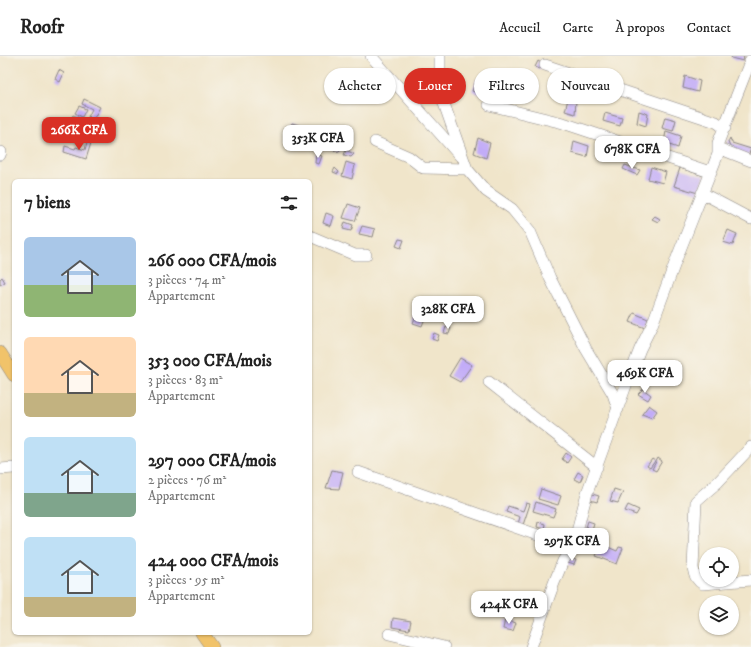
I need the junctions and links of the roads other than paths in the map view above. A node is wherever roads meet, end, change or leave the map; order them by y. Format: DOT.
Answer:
graph roads {
  1 [pos="372,56"];
  2 [pos="440,56"];
  3 [pos="751,59"];
  4 [pos="546,65"];
  5 [pos="489,105"];
  6 [pos="725,128"];
  7 [pos="375,142"];
  8 [pos="718,148"];
  9 [pos="751,161"];
  10 [pos="465,164"];
  11 [pos="710,172"];
  12 [pos="702,194"];
  13 [pos="751,219"];
  14 [pos="312,237"];
  15 [pos="366,255"];
  16 [pos="0,353"];
  17 [pos="12,372"];
  18 [pos="489,382"];
  19 [pos="618,409"];
  20 [pos="751,447"];
  21 [pos="597,467"];
  22 [pos="12,468"];
  23 [pos="0,469"];
  24 [pos="358,472"];
  25 [pos="572,547"];
  26 [pos="751,580"];
  27 [pos="389,634"];
  28 [pos="203,635"];
  29 [pos="212,647"];
  30 [pos="444,647"];
  31 [pos="531,647"];
  1 -- 10 [label="street"];
  2 -- 10 [label="street"];
  3 -- 6 [label="street"];
  4 -- 6 [label="street"];
  5 -- 11 [label="street"];
  6 -- 8 [label="street"];
  7 -- 10 [label="street"];
  8 -- 9 [label="street"];
  8 -- 11 [label="street"];
  10 -- 19 [label="street"];
  11 -- 12 [label="street"];
  12 -- 13 [label="street"];
  12 -- 19 [label="street"];
  14 -- 15 [label="street"];
  16 -- 17 [label="main road"];
  18 -- 21 [label="street"];
  19 -- 21 [label="street"];
  20 -- 26 [label="street"];
  21 -- 25 [label="street"];
  22 -- 23 [label="street"];
  24 -- 25 [label="street"];
  25 -- 31 [label="street"];
  27 -- 30 [label="street"];
  28 -- 29 [label="main road"];
}
